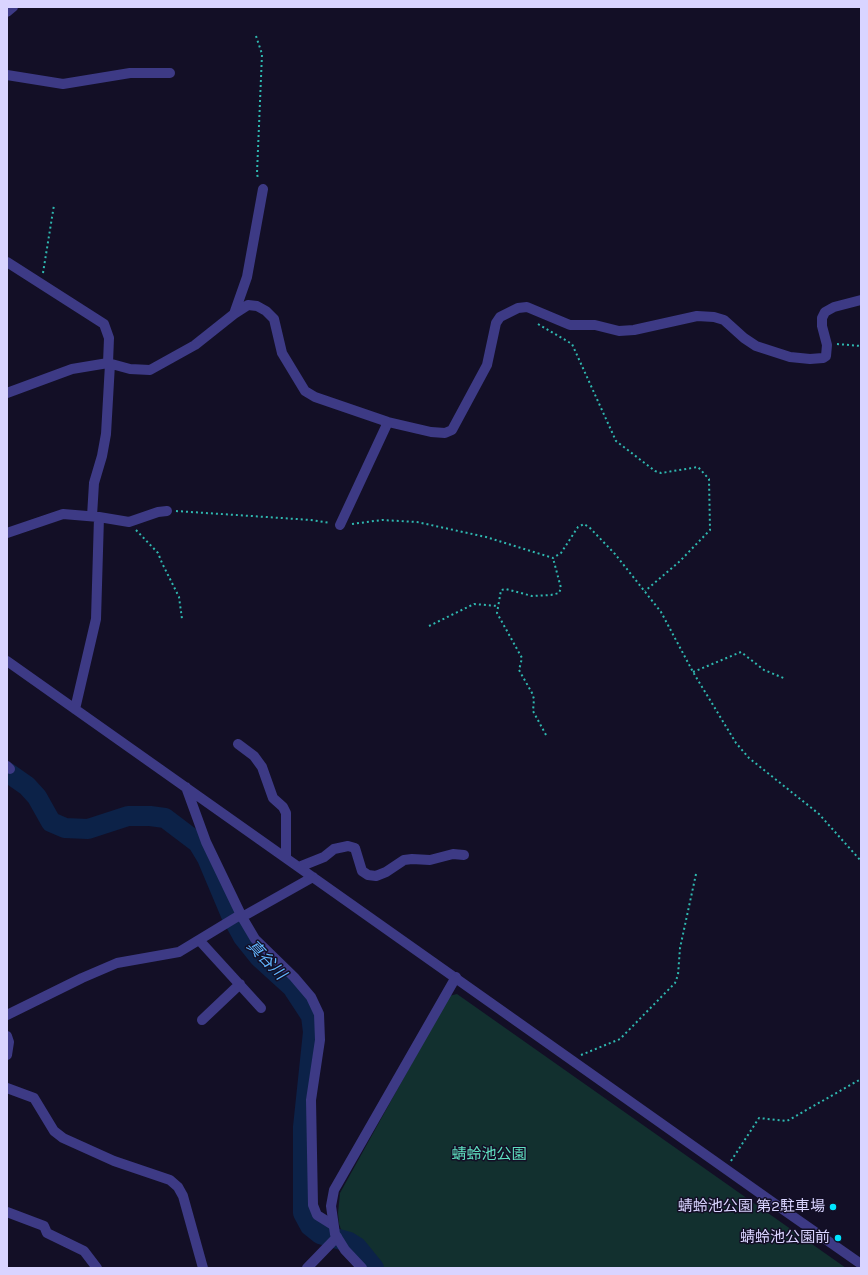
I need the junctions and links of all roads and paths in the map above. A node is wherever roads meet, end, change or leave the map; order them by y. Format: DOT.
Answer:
graph roads {
  1 [pos="13,7"];
  2 [pos="7,12"];
  3 [pos="256,36"];
  4 [pos="170,73"];
  5 [pos="7,75"];
  6 [pos="263,189"];
  7 [pos="54,205"];
  8 [pos="7,262"];
  9 [pos="40,283"];
  10 [pos="861,300"];
  11 [pos="234,314"];
  12 [pos="535,323"];
  13 [pos="826,343"];
  14 [pos="861,346"];
  15 [pos="109,364"];
  16 [pos="7,393"];
  17 [pos="388,422"];
  18 [pos="167,511"];
  19 [pos="96,516"];
  20 [pos="129,522"];
  21 [pos="340,525"];
  22 [pos="7,533"];
  23 [pos="553,558"];
  24 [pos="645,591"];
  25 [pos="498,606"];
  26 [pos="182,619"];
  27 [pos="429,626"];
  28 [pos="7,661"];
  29 [pos="693,672"];
  30 [pos="786,679"];
  31 [pos="75,709"];
  32 [pos="546,735"];
  33 [pos="238,744"];
  34 [pos="186,787"];
  35 [pos="464,855"];
  36 [pos="286,858"];
  37 [pos="861,861"];
  38 [pos="299,867"];
  39 [pos="696,874"];
  40 [pos="313,877"];
  41 [pos="241,916"];
  42 [pos="199,940"];
  43 [pos="456,977"];
  44 [pos="240,984"];
  45 [pos="261,1008"];
  46 [pos="7,1015"];
  47 [pos="202,1020"];
  48 [pos="7,1036"];
  49 [pos="7,1056"];
  50 [pos="571,1059"];
  51 [pos="861,1079"];
  52 [pos="7,1088"];
  53 [pos="726,1169"];
  54 [pos="7,1212"];
  55 [pos="333,1225"];
  56 [pos="337,1237"];
  57 [pos="861,1264"];
  58 [pos="97,1268"];
  59 [pos="203,1268"];
  60 [pos="307,1268"];
  61 [pos="362,1268"];
  1 -- 2 [label="street"];
  3 -- 6 [label="path"];
  4 -- 5 [label="street"];
  6 -- 11 [label="street"];
  7 -- 9 [label="path"];
  8 -- 9 [label="street"];
  9 -- 15 [label="street"];
  10 -- 13 [label="street"];
  11 -- 15 [label="street"];
  11 -- 17 [label="street"];
  12 -- 24 [label="path"];
  13 -- 14 [label="path"];
  13 -- 17 [label="street"];
  15 -- 16 [label="street"];
  15 -- 19 [label="street"];
  17 -- 21 [label="street"];
  18 -- 20 [label="street"];
  18 -- 21 [label="path"];
  19 -- 20 [label="street"];
  19 -- 22 [label="street"];
  19 -- 31 [label="street"];
  20 -- 26 [label="path"];
  21 -- 23 [label="path"];
  23 -- 24 [label="path"];
  23 -- 25 [label="path"];
  24 -- 29 [label="path"];
  25 -- 27 [label="path"];
  25 -- 32 [label="path"];
  28 -- 31 [label="street"];
  29 -- 30 [label="path"];
  29 -- 37 [label="path"];
  31 -- 34 [label="street"];
  33 -- 36 [label="street"];
  34 -- 36 [label="street"];
  34 -- 41 [label="street"];
  35 -- 38 [label="street"];
  36 -- 38 [label="street"];
  38 -- 40 [label="street"];
  39 -- 50 [label="path"];
  40 -- 41 [label="street"];
  40 -- 43 [label="street"];
  41 -- 42 [label="street"];
  41 -- 55 [label="street"];
  42 -- 44 [label="street"];
  42 -- 46 [label="street"];
  43 -- 50 [label="street"];
  43 -- 55 [label="street"];
  44 -- 45 [label="street"];
  44 -- 47 [label="street"];
  48 -- 49 [label="street"];
  50 -- 53 [label="street"];
  51 -- 53 [label="path"];
  52 -- 59 [label="street"];
  53 -- 57 [label="street"];
  54 -- 58 [label="street"];
  55 -- 56 [label="street"];
  56 -- 60 [label="street"];
  56 -- 61 [label="street"];
}
